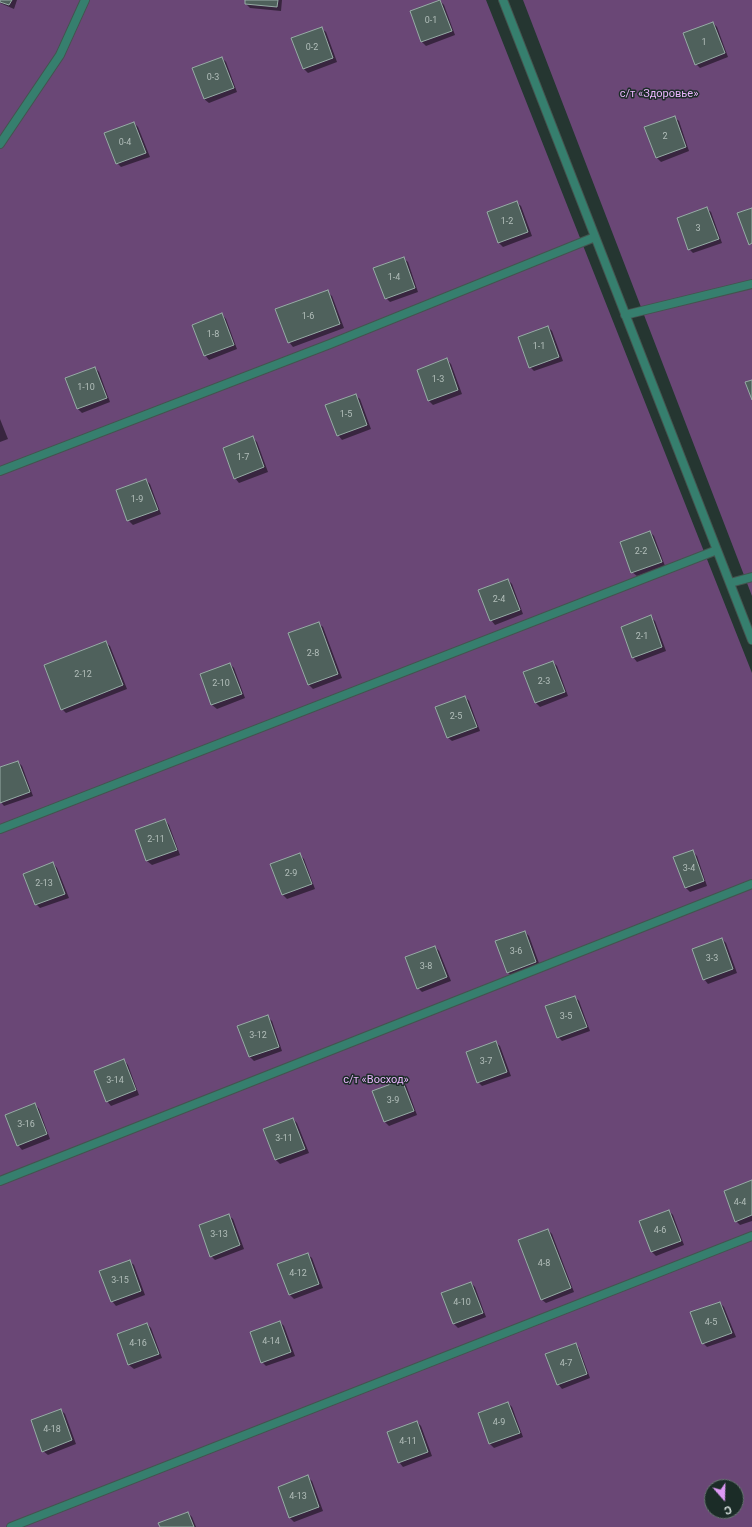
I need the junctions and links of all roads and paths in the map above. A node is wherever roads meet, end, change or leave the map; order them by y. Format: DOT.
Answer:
graph roads {
  1 [pos="85,0"];
  2 [pos="503,0"];
  3 [pos="0,144"];
  4 [pos="595,237"];
  5 [pos="752,284"];
  6 [pos="625,315"];
  7 [pos="0,471"];
  8 [pos="717,550"];
  9 [pos="752,577"];
  10 [pos="730,583"];
  11 [pos="752,640"];
  12 [pos="0,829"];
  13 [pos="752,884"];
  14 [pos="0,1181"];
  15 [pos="752,1236"];
  16 [pos="10,1527"];
  1 -- 3 [label="street"];
  2 -- 4 [label="street"];
  4 -- 6 [label="street"];
  4 -- 7 [label="street"];
  5 -- 6 [label="street"];
  6 -- 8 [label="street"];
  8 -- 10 [label="street"];
  8 -- 12 [label="street"];
  9 -- 10 [label="street"];
  10 -- 11 [label="street"];
  13 -- 14 [label="street"];
  15 -- 16 [label="street"];
}
